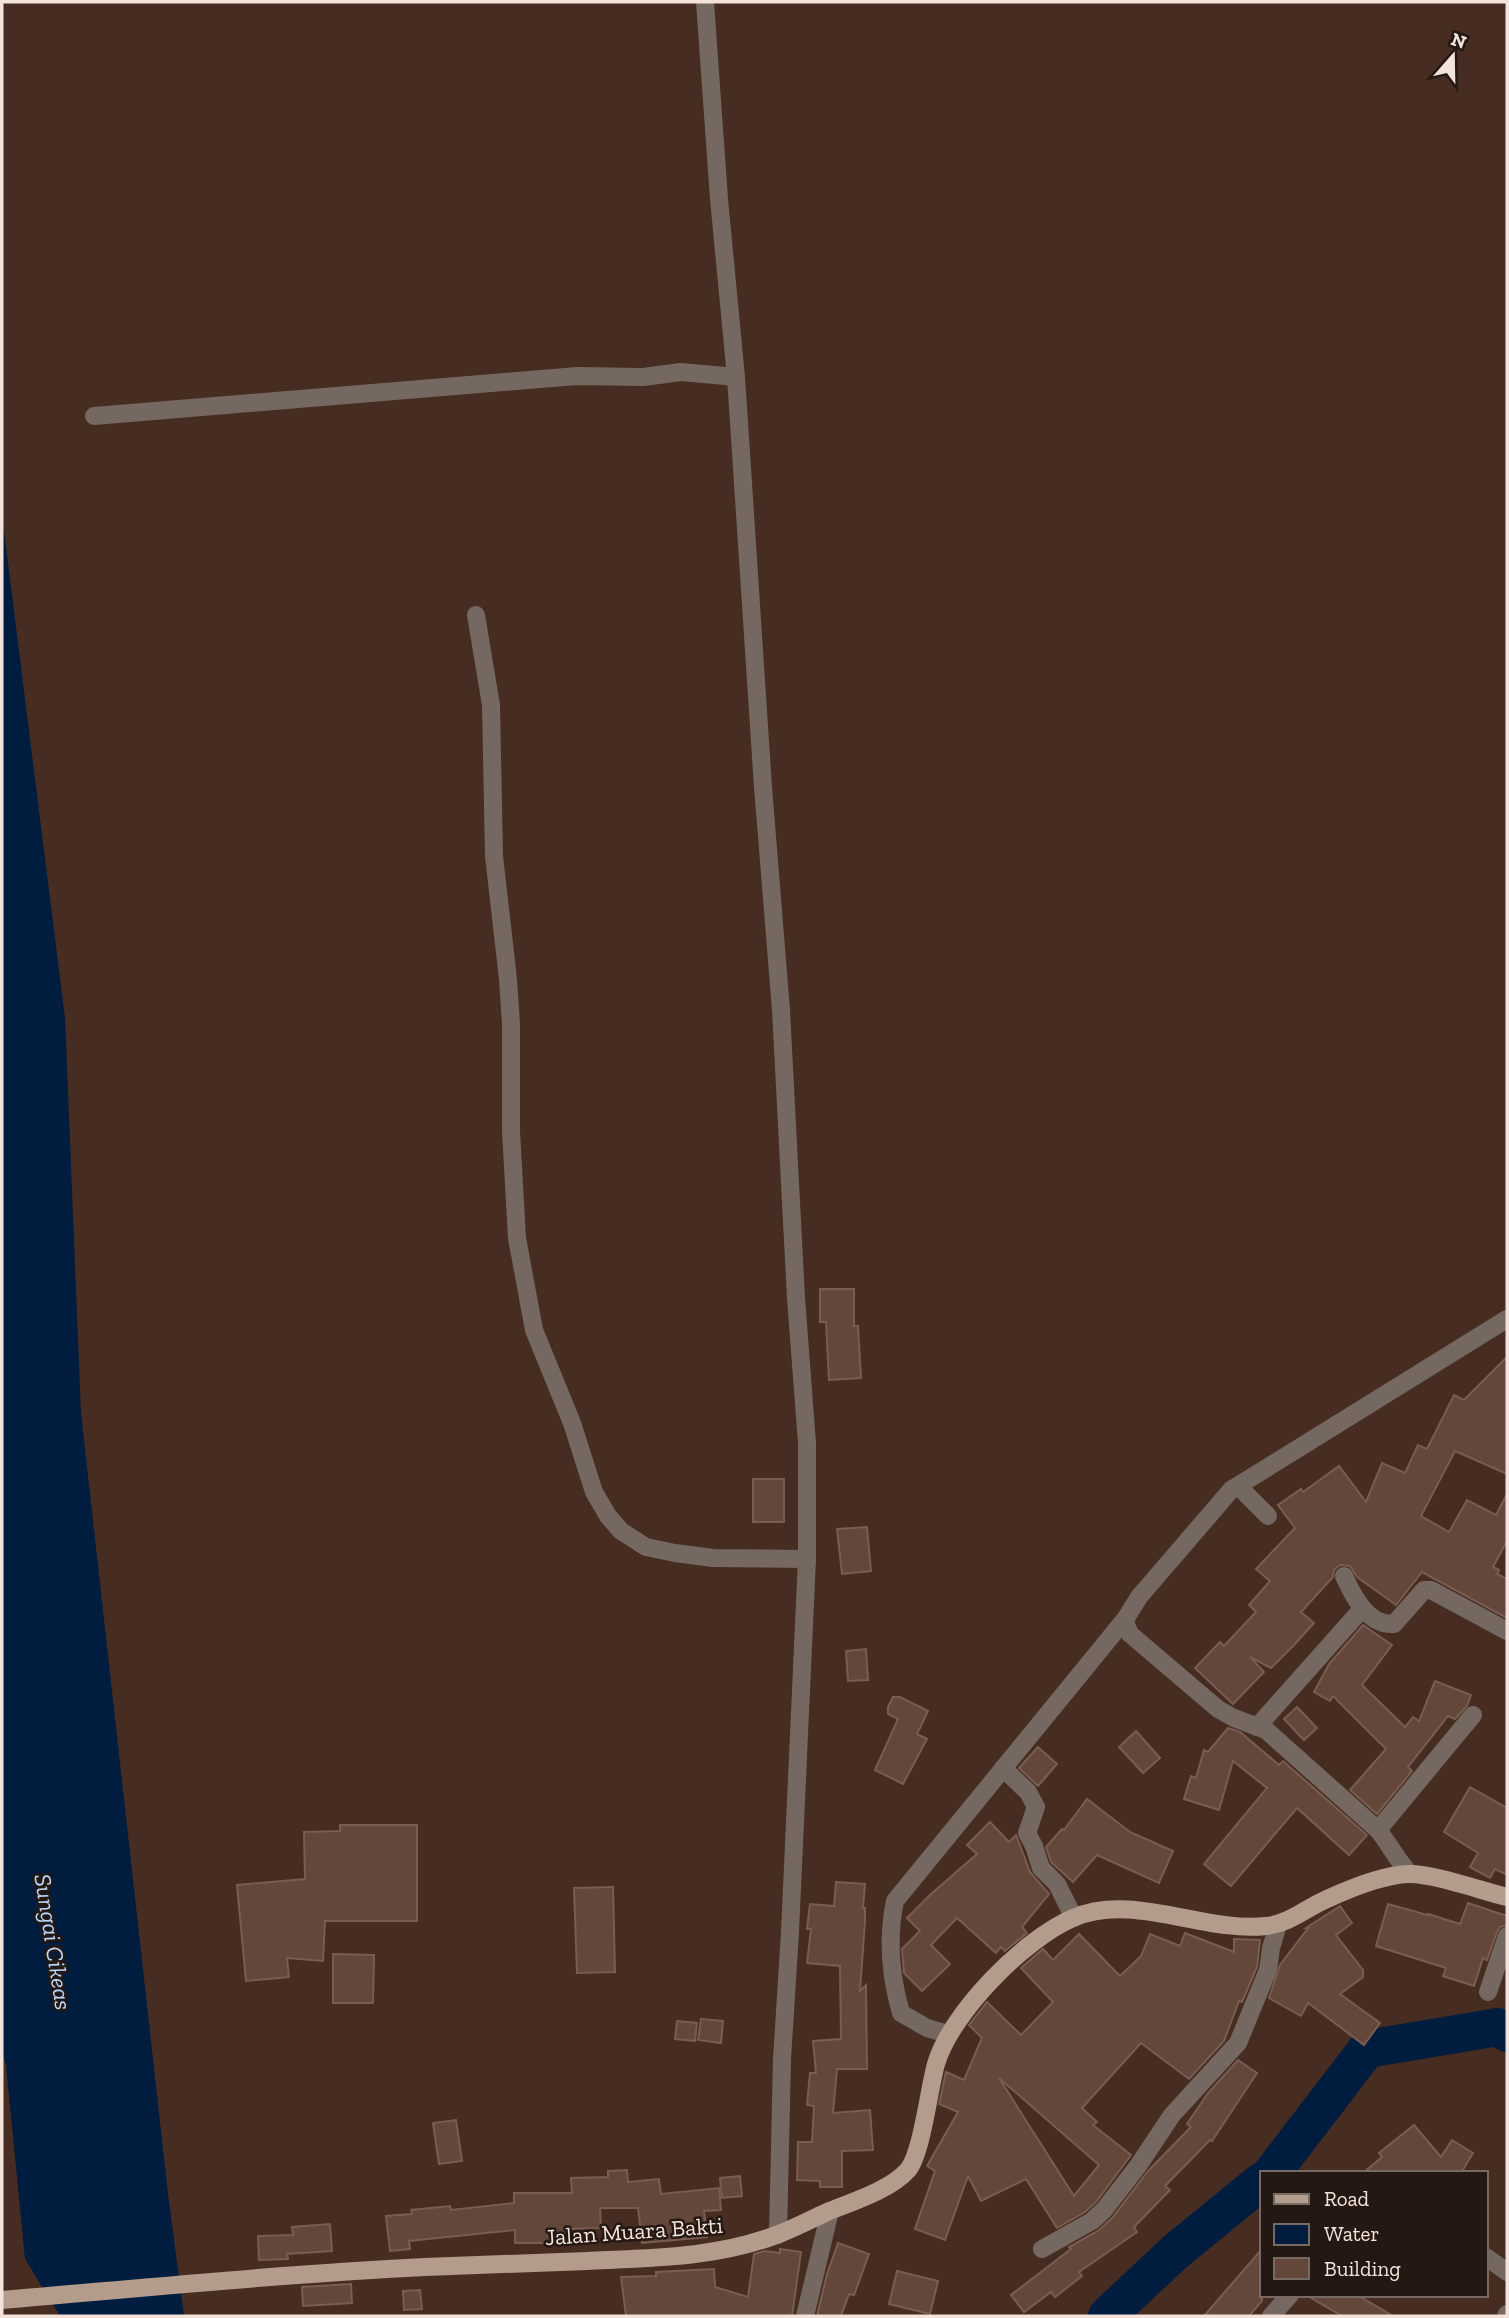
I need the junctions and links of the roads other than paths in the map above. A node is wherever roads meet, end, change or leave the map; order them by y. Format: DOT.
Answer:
graph roads {
  1 [pos="705,2"];
  2 [pos="736,377"];
  3 [pos="94,416"];
  4 [pos="476,615"];
  5 [pos="1507,1319"];
  6 [pos="1236,1487"];
  7 [pos="1268,1516"];
  8 [pos="807,1559"];
  9 [pos="1345,1576"];
  10 [pos="1362,1609"];
  11 [pos="1126,1618"];
  12 [pos="1507,1631"];
  13 [pos="1473,1715"];
  14 [pos="1257,1727"];
  15 [pos="1003,1769"];
  16 [pos="1378,1830"];
  17 [pos="1410,1874"];
  18 [pos="1507,1897"];
  19 [pos="1074,1918"];
  20 [pos="1278,1925"];
  21 [pos="1507,1937"];
  22 [pos="1488,1992"];
  23 [pos="948,2034"];
  24 [pos="830,2211"];
  25 [pos="778,2235"];
  26 [pos="1042,2249"];
  27 [pos="1488,2258"];
  28 [pos="1507,2272"];
  29 [pos="1288,2297"];
  30 [pos="2,2300"];
  31 [pos="805,2316"];
  32 [pos="1271,2316"];
  1 -- 2 [label="street"];
  2 -- 3 [label="street"];
  2 -- 8 [label="street"];
  4 -- 8 [label="street"];
  5 -- 6 [label="street"];
  6 -- 7 [label="street"];
  6 -- 11 [label="street"];
  8 -- 25 [label="street"];
  9 -- 10 [label="street"];
  10 -- 12 [label="street"];
  10 -- 14 [label="street"];
  11 -- 14 [label="street"];
  11 -- 15 [label="street"];
  13 -- 16 [label="street"];
  14 -- 16 [label="street"];
  15 -- 19 [label="street"];
  15 -- 23 [label="street"];
  16 -- 17 [label="street"];
  17 -- 18 [label="main road, Jalan Muara Bakti"];
  17 -- 20 [label="main road, Jalan Muara Bakti"];
  19 -- 20 [label="main road, Jalan Muara Bakti"];
  19 -- 23 [label="main road, Jalan Muara Bakti"];
  20 -- 26 [label="street"];
  21 -- 22 [label="street"];
  23 -- 24 [label="main road, Jalan Muara Bakti"];
  24 -- 25 [label="main road, Jalan Muara Bakti"];
  24 -- 31 [label="street"];
  25 -- 30 [label="main road, Jalan Muara Bakti"];
  27 -- 28 [label="street"];
  29 -- 32 [label="street"];
}
